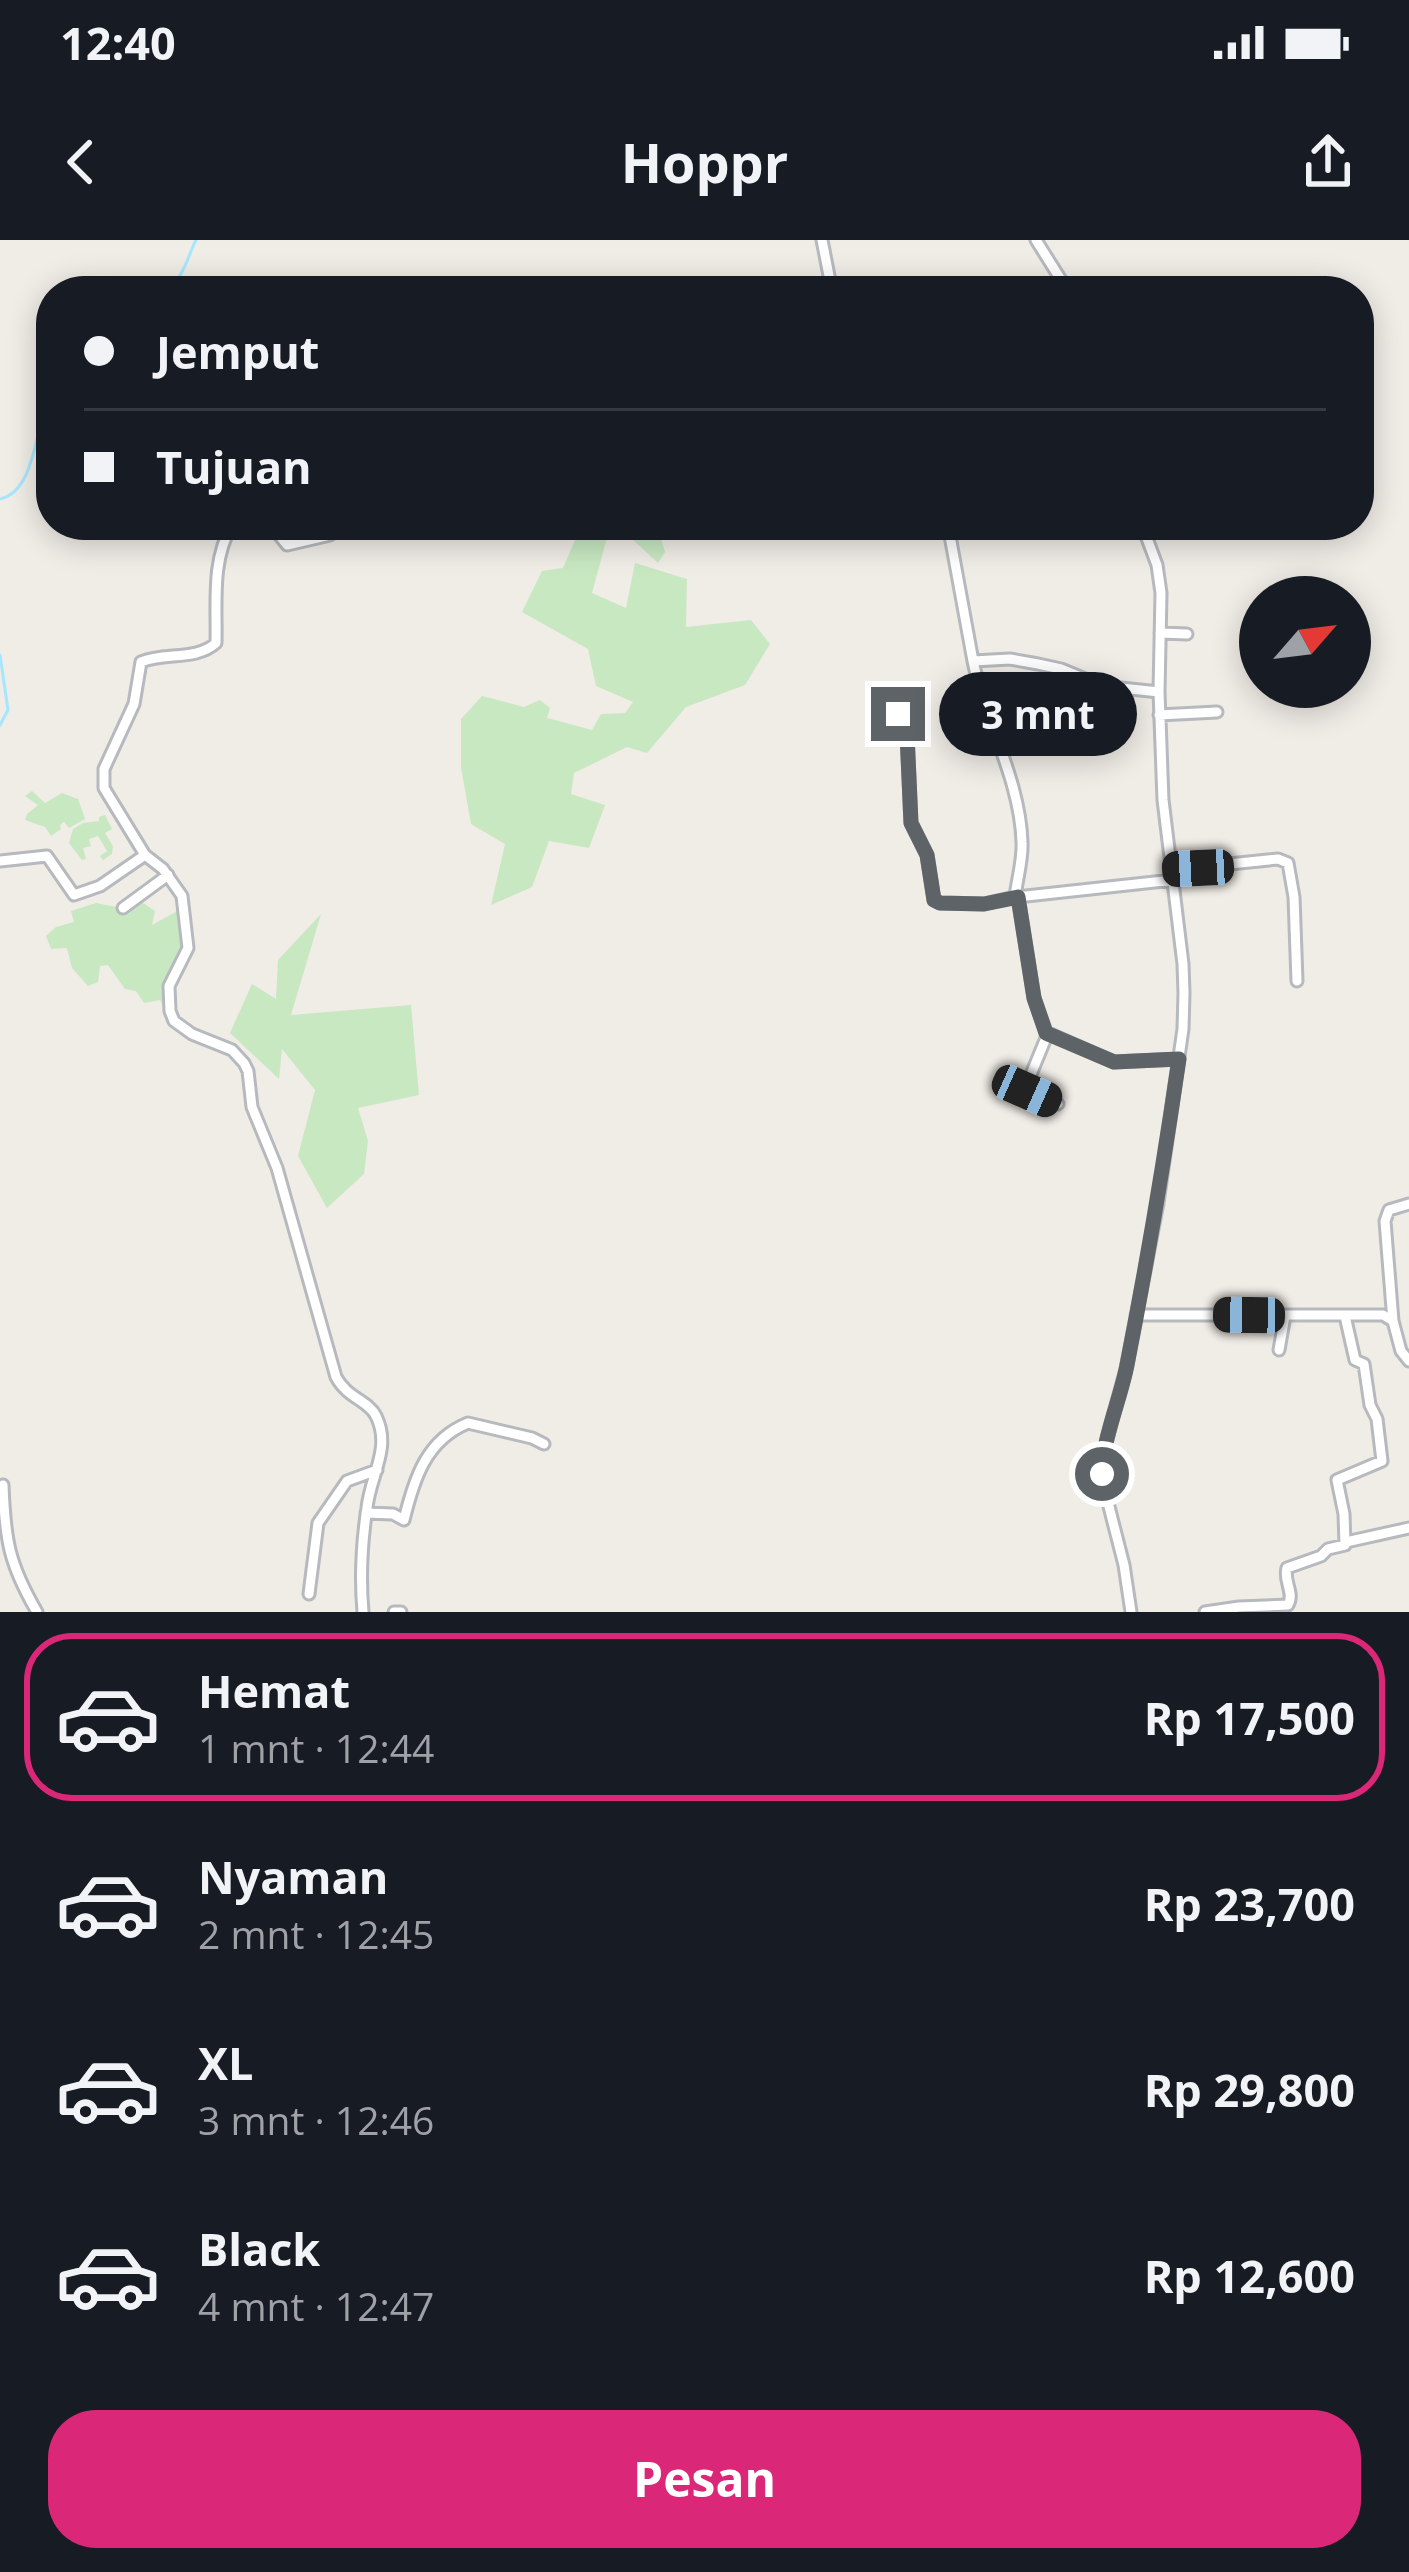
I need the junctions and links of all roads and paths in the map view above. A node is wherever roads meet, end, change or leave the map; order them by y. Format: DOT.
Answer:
graph roads {
  1 [pos="822,240"];
  2 [pos="1036,240"];
  3 [pos="829,276"];
  4 [pos="1059,276"];
  5 [pos="225,540"];
  6 [pos="951,540"];
  7 [pos="1147,540"];
  8 [pos="1160,633"];
  9 [pos="1187,634"];
  10 [pos="973,661"];
  11 [pos="1159,692"];
  12 [pos="894,706"];
  13 [pos="1217,712"];
  14 [pos="1160,715"];
  15 [pos="145,855"];
  16 [pos="0,861"];
  17 [pos="168,875"];
  18 [pos="1172,875"];
  19 [pos="1017,897"];
  20 [pos="123,908"];
  21 [pos="1297,981"];
  22 [pos="1048,1034"];
  23 [pos="1179,1059"];
  24 [pos="1058,1104"];
  25 [pos="1409,1204"];
  26 [pos="1136,1315"];
  27 [pos="1285,1316"];
  28 [pos="1345,1316"];
  29 [pos="1393,1321"];
  30 [pos="1279,1350"];
  31 [pos="1409,1361"];
  32 [pos="544,1444"];
  33 [pos="377,1470"];
  34 [pos="2,1485"];
  35 [pos="366,1513"];
  36 [pos="1409,1528"];
  37 [pos="1346,1542"];
  38 [pos="309,1594"];
  39 [pos="37,1612"];
  40 [pos="363,1612"];
  41 [pos="1131,1612"];
  42 [pos="1205,1612"];
  1 -- 3 [label="street"];
  2 -- 4 [label="street"];
  5 -- 15 [label="street"];
  6 -- 10 [label="street"];
  7 -- 8 [label="street"];
  8 -- 9 [label="street"];
  8 -- 11 [label="street"];
  10 -- 11 [label="street"];
  10 -- 19 [label="street"];
  11 -- 14 [label="street"];
  12 -- 19 [label="street"];
  13 -- 14 [label="street"];
  14 -- 18 [label="street"];
  15 -- 16 [label="street"];
  15 -- 17 [label="street"];
  17 -- 20 [label="street"];
  17 -- 33 [label="street"];
  18 -- 19 [label="street"];
  18 -- 21 [label="street"];
  18 -- 23 [label="street"];
  19 -- 22 [label="street"];
  22 -- 23 [label="street"];
  22 -- 24 [label="street"];
  23 -- 26 [label="street"];
  25 -- 29 [label="street"];
  26 -- 27 [label="street"];
  26 -- 41 [label="street"];
  27 -- 28 [label="street"];
  27 -- 30 [label="street"];
  28 -- 29 [label="street"];
  28 -- 37 [label="street"];
  29 -- 31 [label="street"];
  32 -- 35 [label="street"];
  33 -- 35 [label="street"];
  33 -- 38 [label="street"];
  34 -- 39 [label="street"];
  35 -- 40 [label="street"];
  36 -- 37 [label="street"];
  37 -- 42 [label="street"];
}
